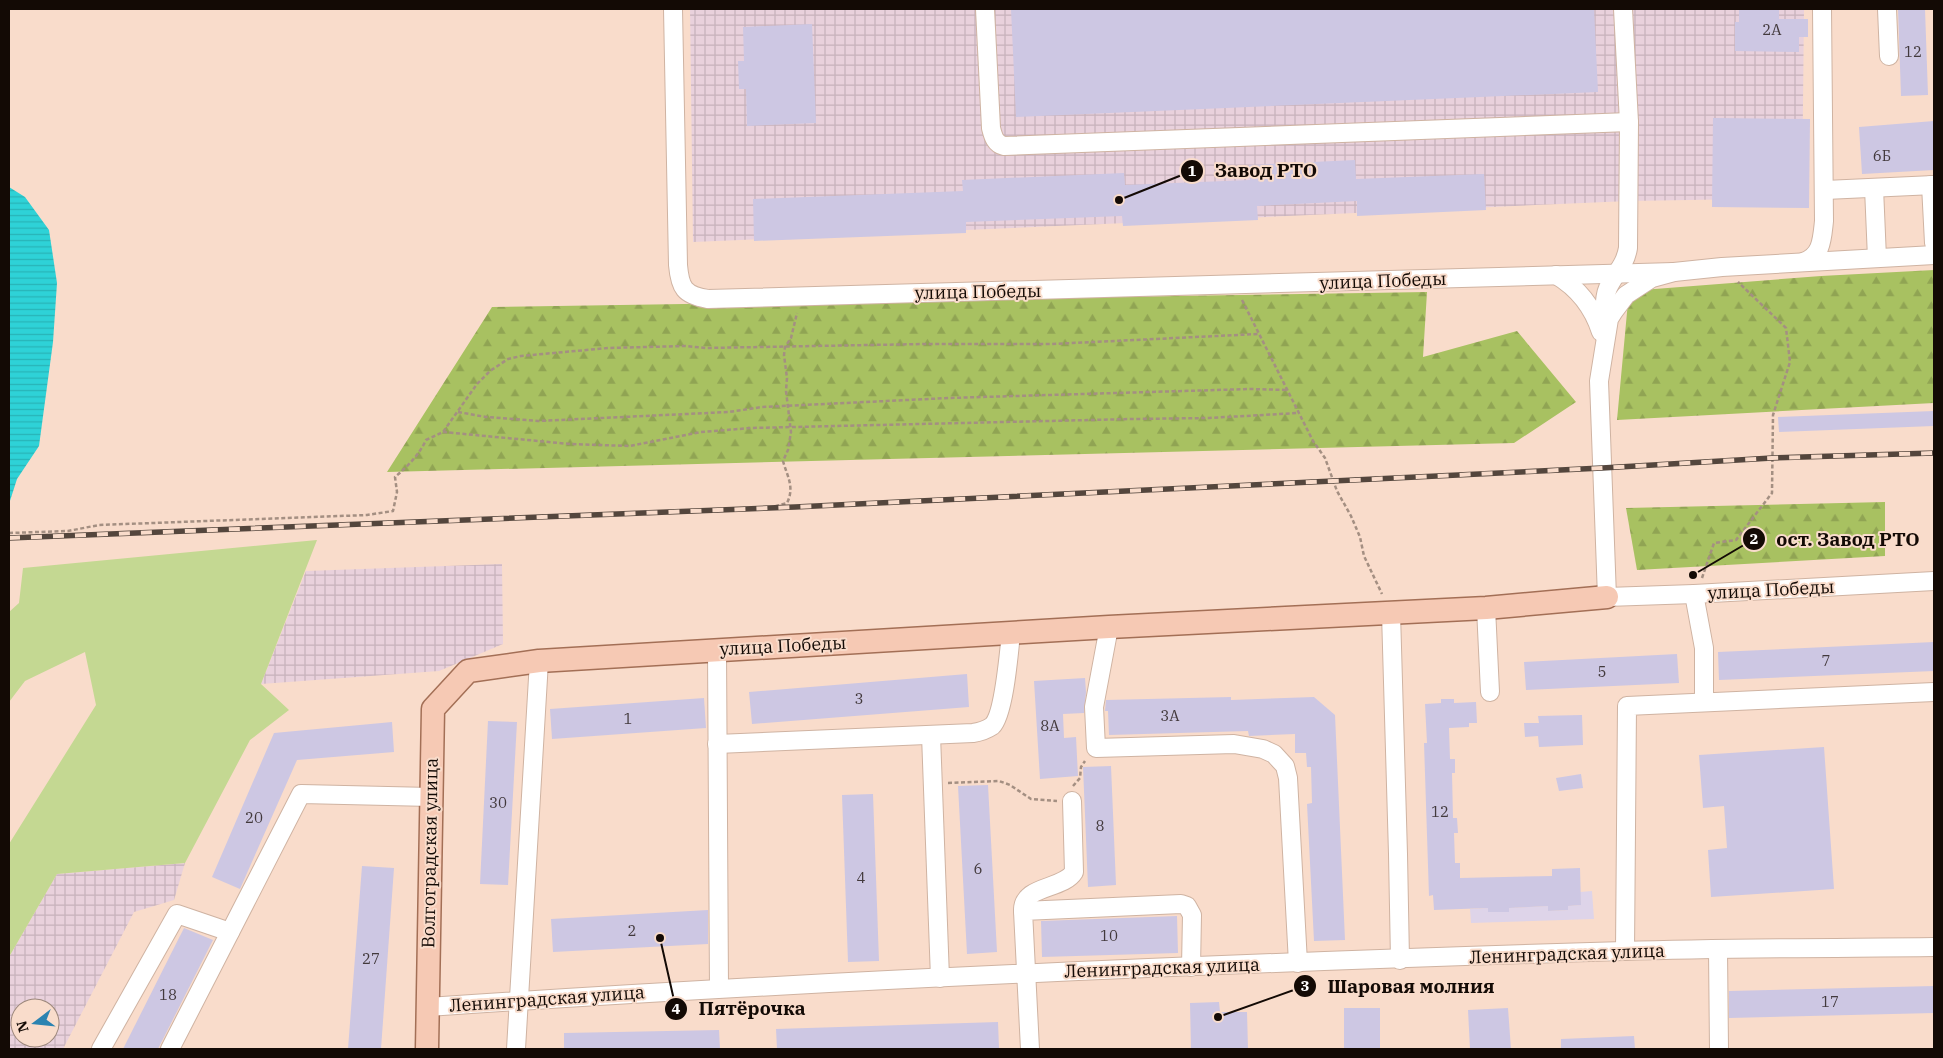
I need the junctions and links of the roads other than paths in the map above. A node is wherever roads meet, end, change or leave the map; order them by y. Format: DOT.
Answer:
graph roads {
  1 [pos="673,9"];
  2 [pos="984,9"];
  3 [pos="1623,9"];
  4 [pos="1822,9"];
  5 [pos="1887,9"];
  6 [pos="1889,56"];
  7 [pos="1629,122"];
  8 [pos="1933,185"];
  9 [pos="1874,188"];
  10 [pos="1825,190"];
  11 [pos="1822,234"];
  12 [pos="1934,243"];
  13 [pos="1934,255"];
  14 [pos="1869,259"];
  15 [pos="1803,262"];
  16 [pos="1674,272"];
  17 [pos="1618,273"];
  18 [pos="1556,275"];
  19 [pos="1604,342"];
  20 [pos="1934,581"];
  21 [pos="1694,594"];
  22 [pos="1607,597"];
  23 [pos="1486,608"];
  24 [pos="1386,613"];
  25 [pos="1109,626"];
  26 [pos="1011,633"];
  27 [pos="717,650"];
  28 [pos="539,661"];
  29 [pos="468,671"];
  30 [pos="1490,692"];
  31 [pos="1934,692"];
  32 [pos="1704,701"];
  33 [pos="931,735"];
  34 [pos="718,744"];
  35 [pos="431,797"];
  36 [pos="1072,801"];
  37 [pos="1023,911"];
  38 [pos="230,932"];
  39 [pos="1934,947"];
  40 [pos="1718,950"];
  41 [pos="1625,951"];
  42 [pos="1400,960"];
  43 [pos="1298,963"];
  44 [pos="1191,967"];
  45 [pos="1026,974"];
  46 [pos="940,978"];
  47 [pos="719,988"];
  48 [pos="518,1001"];
  49 [pos="428,1007"];
  50 [pos="101,1049"];
  51 [pos="170,1049"];
  52 [pos="427,1049"];
  53 [pos="516,1049"];
  54 [pos="1030,1049"];
  55 [pos="1718,1049"];
  1 -- 18 [label="street, улица Победы"];
  2 -- 7 [label="street"];
  3 -- 7 [label="street"];
  4 -- 10 [label="street"];
  5 -- 6 [label="street"];
  7 -- 17 [label="street"];
  8 -- 9 [label="street"];
  8 -- 12 [label="street"];
  9 -- 10 [label="street"];
  9 -- 14 [label="street"];
  10 -- 11 [label="street"];
  11 -- 14 [label="street, улица Победы"];
  11 -- 15 [label="street"];
  13 -- 14 [label="street, улица Победы"];
  14 -- 15 [label="street, улица Победы"];
  15 -- 16 [label="street, улица Победы"];
  16 -- 17 [label="street, улица Победы"];
  16 -- 19 [label="street, улица Победы"];
  17 -- 18 [label="street, улица Победы"];
  17 -- 19 [label="street"];
  18 -- 19 [label="street, улица Победы"];
  19 -- 22 [label="street, улица Победы"];
  20 -- 21 [label="street, улица Победы"];
  21 -- 22 [label="street, улица Победы"];
  21 -- 32 [label="street"];
  22 -- 23 [label="main road, улица Победы"];
  23 -- 24 [label="main road, улица Победы"];
  23 -- 30 [label="street"];
  24 -- 25 [label="main road, улица Победы"];
  24 -- 42 [label="street"];
  25 -- 26 [label="main road, улица Победы"];
  25 -- 43 [label="street"];
  26 -- 27 [label="main road, улица Победы"];
  26 -- 33 [label="street"];
  27 -- 28 [label="main road, улица Победы"];
  27 -- 34 [label="street"];
  28 -- 29 [label="main road, улица Победы"];
  28 -- 48 [label="street"];
  29 -- 35 [label="main road, Волгоградская улица"];
  31 -- 32 [label="street"];
  32 -- 41 [label="street"];
  33 -- 34 [label="street"];
  33 -- 46 [label="street"];
  34 -- 47 [label="street"];
  35 -- 38 [label="street"];
  35 -- 49 [label="main road, Волгоградская улица"];
  36 -- 37 [label="street"];
  37 -- 44 [label="street"];
  37 -- 45 [label="street"];
  38 -- 50 [label="street"];
  38 -- 51 [label="street"];
  39 -- 40 [label="street, Ленинградская улица"];
  40 -- 41 [label="street, Ленинградская улица"];
  40 -- 55 [label="street"];
  41 -- 42 [label="street, Ленинградская улица"];
  42 -- 43 [label="street, Ленинградская улица"];
  43 -- 44 [label="street, Ленинградская улица"];
  44 -- 45 [label="street, Ленинградская улица"];
  45 -- 46 [label="street, Ленинградская улица"];
  45 -- 54 [label="street"];
  46 -- 47 [label="street, Ленинградская улица"];
  47 -- 48 [label="street, Ленинградская улица"];
  48 -- 49 [label="street, Ленинградская улица"];
  48 -- 53 [label="street"];
  49 -- 52 [label="main road, Волгоградская улица"];
}
